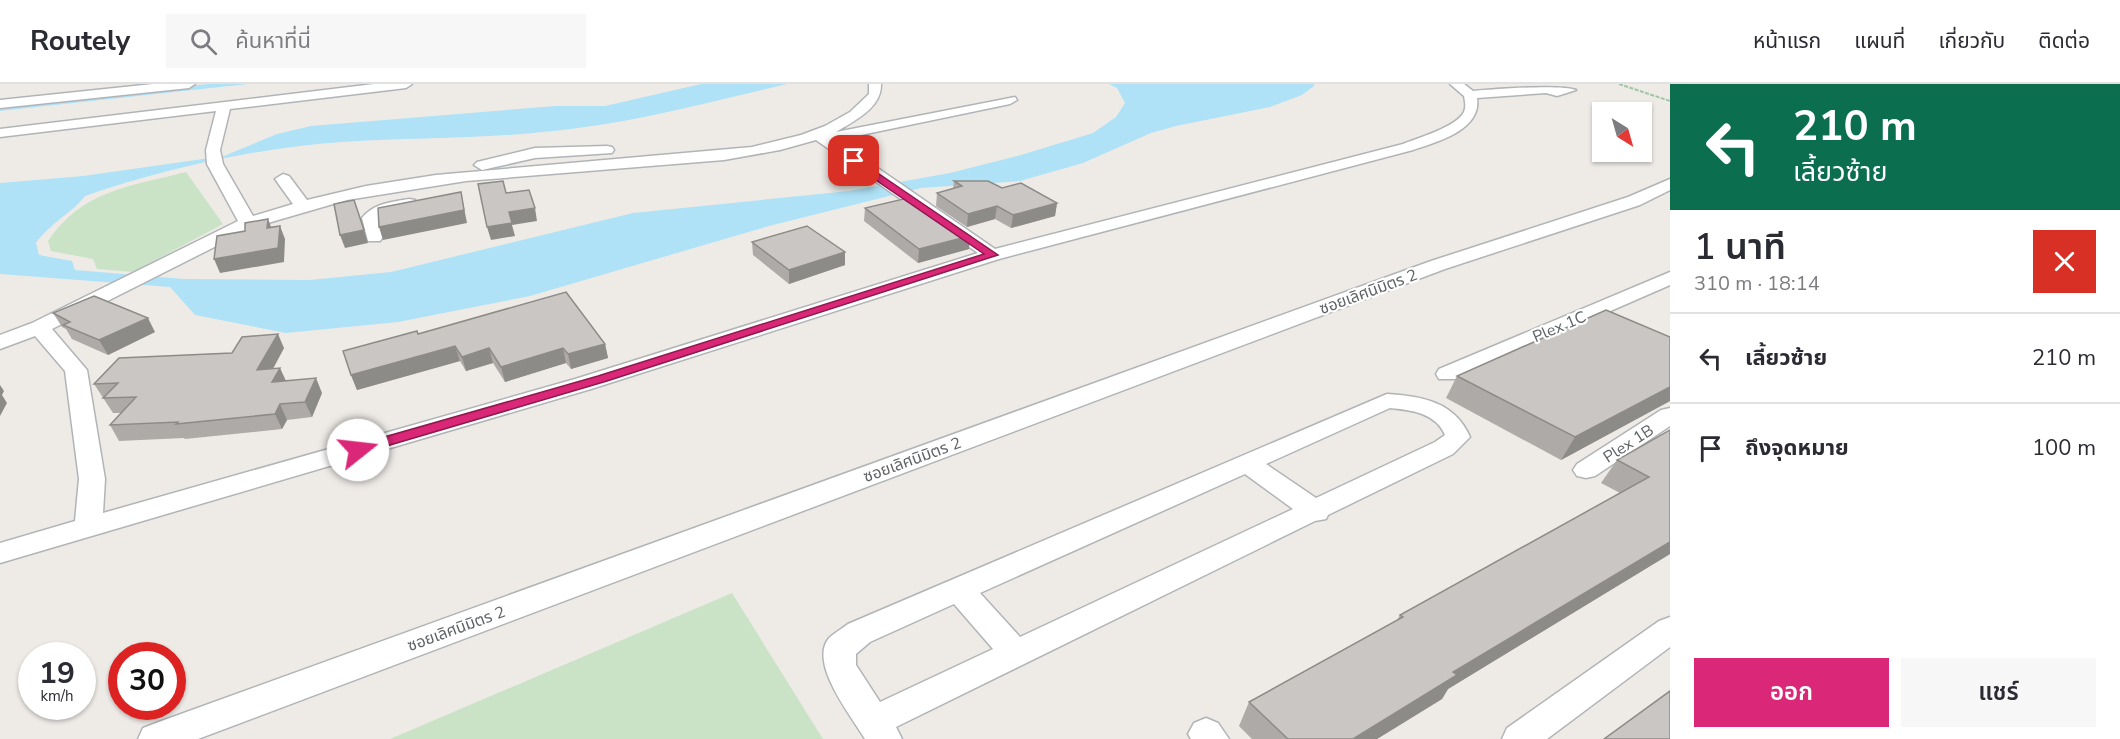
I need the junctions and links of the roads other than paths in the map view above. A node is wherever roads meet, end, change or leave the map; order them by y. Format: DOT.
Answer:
graph roads {
  1 [pos="189,84"];
  2 [pos="406,84"];
  3 [pos="875,84"];
  4 [pos="1546,86"];
  5 [pos="1463,89"];
  6 [pos="1010,100"];
  7 [pos="0,104"];
  8 [pos="224,106"];
  9 [pos="859,111"];
  10 [pos="906,120"];
  11 [pos="0,133"];
  12 [pos="821,137"];
  13 [pos="283,179"];
  14 [pos="440,179"];
  15 [pos="1670,184"];
  16 [pos="303,206"];
  17 [pos="248,223"];
  18 [pos="374,237"];
  19 [pos="992,255"];
  20 [pos="1670,278"];
  21 [pos="1598,309"];
  22 [pos="1618,318"];
  23 [pos="39,327"];
  24 [pos="0,343"];
  25 [pos="1447,374"];
  26 [pos="1670,415"];
  27 [pos="1247,463"];
  28 [pos="1586,470"];
  29 [pos="1316,512"];
  30 [pos="88,528"];
  31 [pos="0,553"];
  32 [pos="959,589"];
  33 [pos="1663,643"];
  34 [pos="1017,655"];
  35 [pos="878,731"];
  36 [pos="156,739"];
  37 [pos="1520,739"];
  1 -- 7 [label="street"];
  2 -- 8 [label="street"];
  3 -- 9 [label="street"];
  4 -- 5 [label="street"];
  5 -- 19 [label="street"];
  6 -- 10 [label="street"];
  8 -- 11 [label="street"];
  8 -- 17 [label="street"];
  9 -- 10 [label="street"];
  9 -- 12 [label="street"];
  10 -- 12 [label="street"];
  12 -- 14 [label="street"];
  12 -- 19 [label="street"];
  13 -- 16 [label="street"];
  14 -- 16 [label="street"];
  14 -- 18 [label="street"];
  15 -- 36 [label="street, ซอยเลิศนิมิตร 2"];
  16 -- 17 [label="street"];
  17 -- 23 [label="street"];
  19 -- 30 [label="street"];
  20 -- 21 [label="street, Plex 1C"];
  21 -- 22 [label="street"];
  21 -- 25 [label="street, Plex 1C"];
  23 -- 24 [label="street"];
  23 -- 30 [label="street"];
  26 -- 28 [label="street, Plex 1B"];
  27 -- 29 [label="street"];
  27 -- 29 [label="street"];
  27 -- 32 [label="street"];
  29 -- 34 [label="street"];
  30 -- 31 [label="street"];
  32 -- 34 [label="street"];
  32 -- 35 [label="street"];
  33 -- 37 [label="street"];
  34 -- 35 [label="street"];
}
